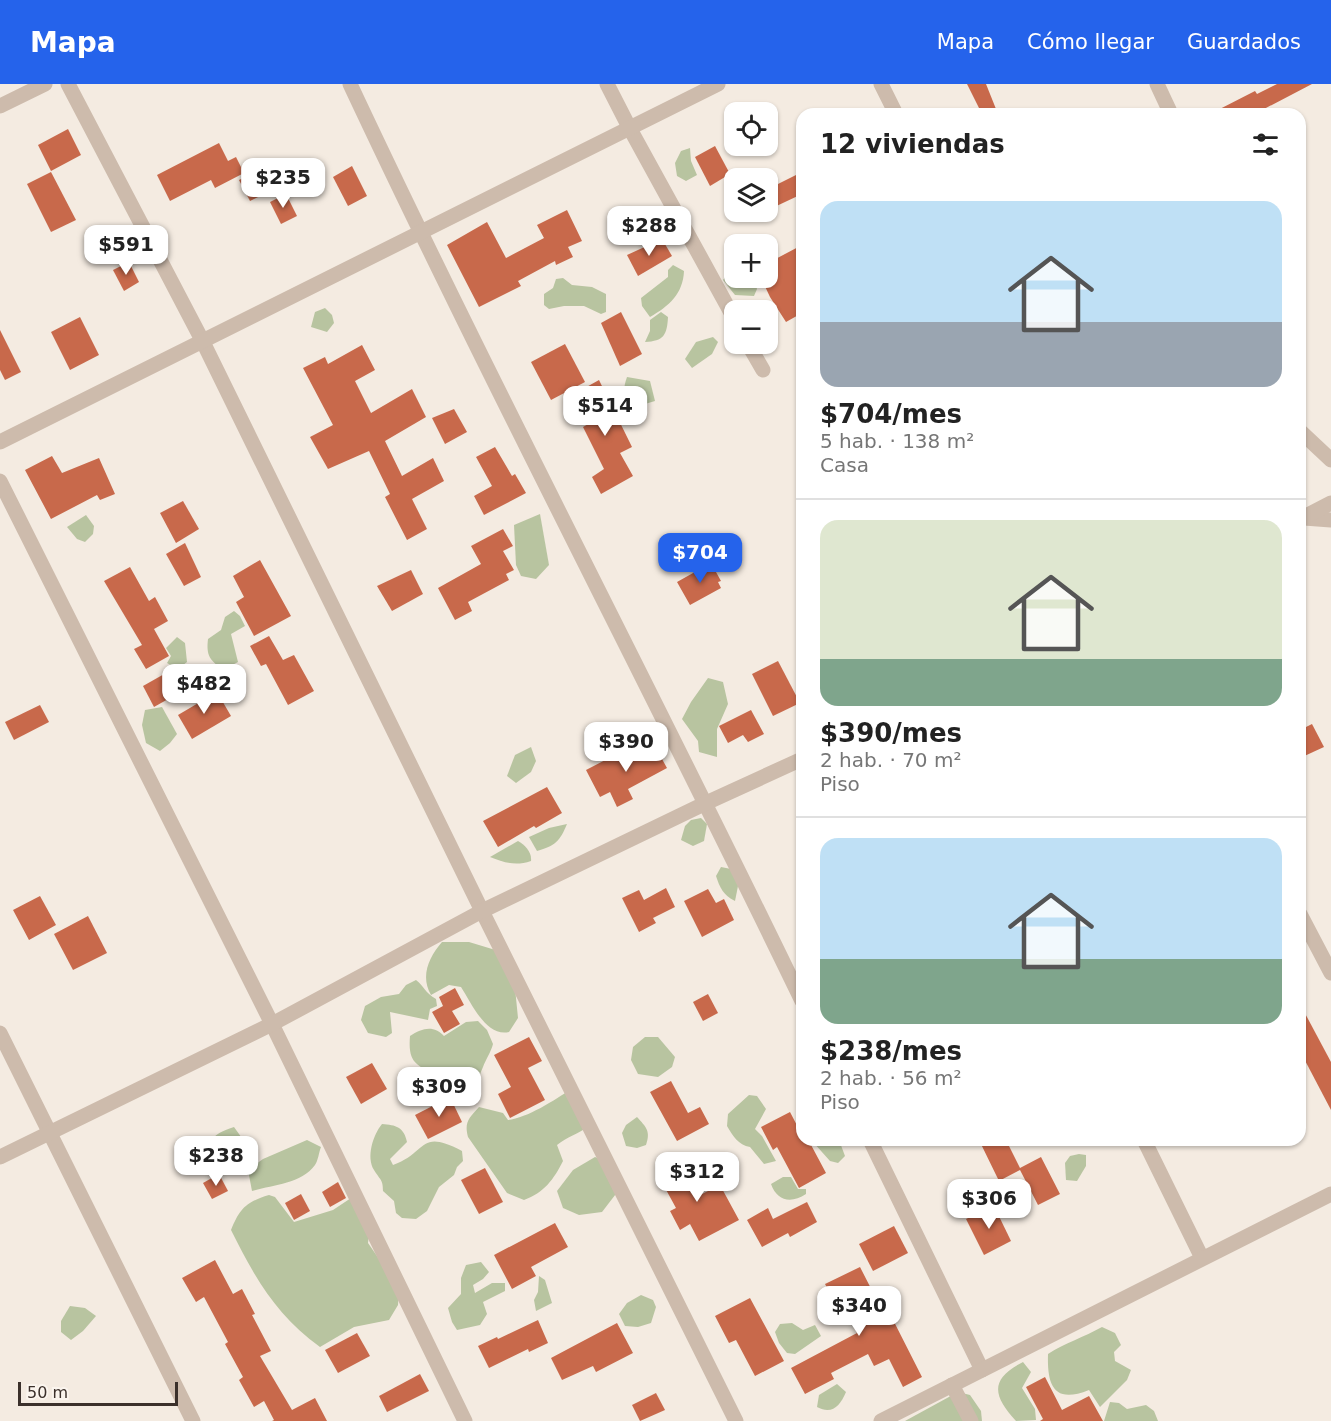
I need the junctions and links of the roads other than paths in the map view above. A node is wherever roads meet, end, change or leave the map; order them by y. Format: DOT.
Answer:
graph roads {
  1 [pos="45,84"];
  2 [pos="68,84"];
  3 [pos="350,84"];
  4 [pos="608,84"];
  5 [pos="718,84"];
  6 [pos="881,84"];
  7 [pos="1157,84"];
  8 [pos="0,106"];
  9 [pos="893,108"];
  10 [pos="1168,108"];
  11 [pos="628,127"];
  12 [pos="420,234"];
  13 [pos="724,300"];
  14 [pos="202,340"];
  15 [pos="754,354"];
  16 [pos="763,370"];
  17 [pos="1306,437"];
  18 [pos="0,442"];
  19 [pos="1331,460"];
  20 [pos="0,481"];
  21 [pos="1331,503"];
  22 [pos="1306,516"];
  23 [pos="1306,518"];
  24 [pos="1331,520"];
  25 [pos="796,762"];
  26 [pos="706,802"];
  27 [pos="482,911"];
  28 [pos="1306,926"];
  29 [pos="1331,974"];
  30 [pos="796,989"];
  31 [pos="272,1024"];
  32 [pos="0,1033"];
  33 [pos="49,1133"];
  34 [pos="873,1146"];
  35 [pos="1147,1146"];
  36 [pos="0,1157"];
  37 [pos="1331,1194"];
  38 [pos="1202,1258"];
  39 [pos="982,1370"];
  40 [pos="952,1385"];
  41 [pos="192,1421"];
  42 [pos="465,1421"];
  43 [pos="736,1421"];
  44 [pos="881,1421"];
  45 [pos="971,1421"];
  1 -- 8 [label="street"];
  2 -- 14 [label="street"];
  3 -- 12 [label="street"];
  4 -- 11 [label="street"];
  5 -- 11 [label="street"];
  6 -- 9 [label="street"];
  7 -- 10 [label="street"];
  11 -- 12 [label="street"];
  11 -- 13 [label="street"];
  12 -- 14 [label="street"];
  12 -- 26 [label="street"];
  14 -- 18 [label="street"];
  14 -- 27 [label="street"];
  15 -- 16 [label="street"];
  17 -- 19 [label="street"];
  20 -- 31 [label="street"];
  21 -- 22 [label="street"];
  23 -- 24 [label="street"];
  25 -- 26 [label="street"];
  26 -- 27 [label="street"];
  26 -- 30 [label="street"];
  27 -- 31 [label="street"];
  27 -- 43 [label="street"];
  28 -- 29 [label="street"];
  31 -- 33 [label="street"];
  31 -- 42 [label="street"];
  32 -- 33 [label="street"];
  33 -- 36 [label="street"];
  33 -- 41 [label="street"];
  34 -- 39 [label="street"];
  35 -- 38 [label="street"];
  37 -- 38 [label="street"];
  38 -- 39 [label="street"];
  39 -- 40 [label="street"];
  40 -- 44 [label="street"];
  40 -- 45 [label="street"];
}
